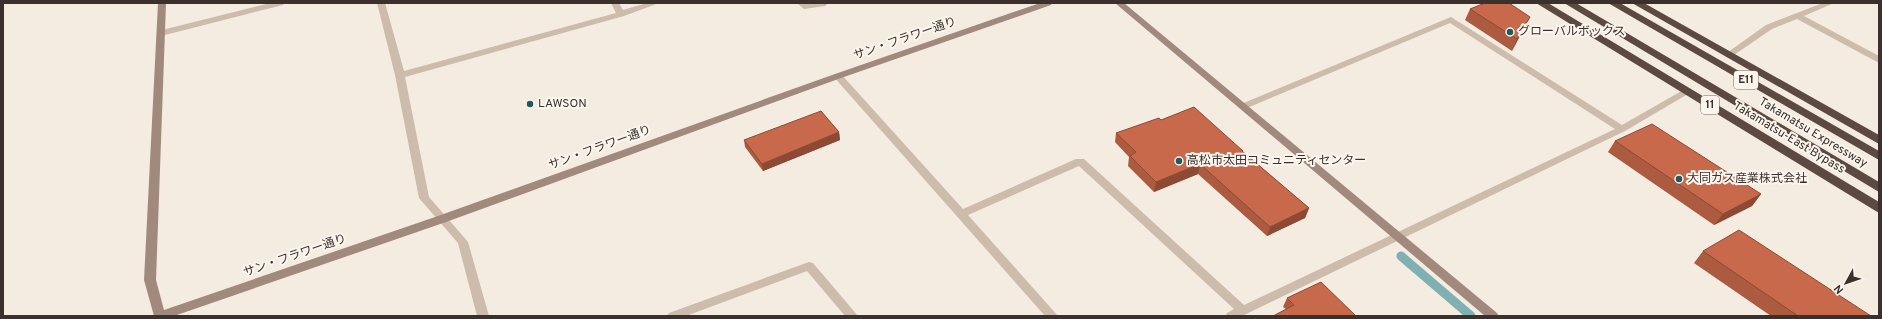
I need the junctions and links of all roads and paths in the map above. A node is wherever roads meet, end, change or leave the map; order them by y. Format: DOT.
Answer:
graph roads {
  1 [pos="162,3"];
  2 [pos="280,3"];
  3 [pos="381,3"];
  4 [pos="615,3"];
  5 [pos="655,3"];
  6 [pos="801,3"];
  7 [pos="825,3"];
  8 [pos="1048,3"];
  9 [pos="1119,3"];
  10 [pos="1541,3"];
  11 [pos="1569,3"];
  12 [pos="1613,3"];
  13 [pos="1637,3"];
  14 [pos="1830,3"];
  15 [pos="621,14"];
  16 [pos="1797,16"];
  17 [pos="161,33"];
  18 [pos="1728,55"];
  19 [pos="1879,60"];
  20 [pos="400,75"];
  21 [pos="838,76"];
  22 [pos="1688,92"];
  23 [pos="1244,106"];
  24 [pos="1622,129"];
  25 [pos="1879,140"];
  26 [pos="1879,156"];
  27 [pos="1879,188"];
  28 [pos="1879,208"];
  29 [pos="961,214"];
  30 [pos="442,219"];
  31 [pos="1398,236"];
  32 [pos="1243,311"];
  33 [pos="160,316"];
  34 [pos="483,316"];
  35 [pos="673,316"];
  36 [pos="852,316"];
  37 [pos="1052,316"];
  38 [pos="1231,316"];
  39 [pos="1493,316"];
  1 -- 17 [label="street"];
  2 -- 17 [label="street"];
  3 -- 20 [label="street"];
  4 -- 15 [label="street"];
  5 -- 15 [label="street"];
  6 -- 7 [label="street"];
  8 -- 21 [label="street, サン・フラワー通り"];
  9 -- 23 [label="street"];
  10 -- 22 [label="highway, Takamatsu-East Bypass / 11"];
  11 -- 27 [label="highway, Takamatsu Expressway / E11"];
  12 -- 26 [label="highway, Takamatsu Expressway / E11"];
  13 -- 18 [label="highway"];
  14 -- 16 [label="street"];
  15 -- 20 [label="street"];
  16 -- 18 [label="street"];
  16 -- 19 [label="street"];
  17 -- 33 [label="street"];
  18 -- 25 [label="highway"];
  20 -- 30 [label="street"];
  21 -- 29 [label="street"];
  21 -- 30 [label="street, サン・フラワー通り"];
  22 -- 24 [label="street"];
  22 -- 28 [label="highway, Takamatsu-East Bypass / 11"];
  23 -- 24 [label="street"];
  23 -- 31 [label="street"];
  24 -- 31 [label="street"];
  29 -- 32 [label="street"];
  29 -- 37 [label="street"];
  30 -- 33 [label="street, サン・フラワー通り"];
  30 -- 34 [label="street"];
  31 -- 32 [label="street"];
  31 -- 39 [label="street"];
  32 -- 38 [label="street"];
  35 -- 36 [label="street"];
}
